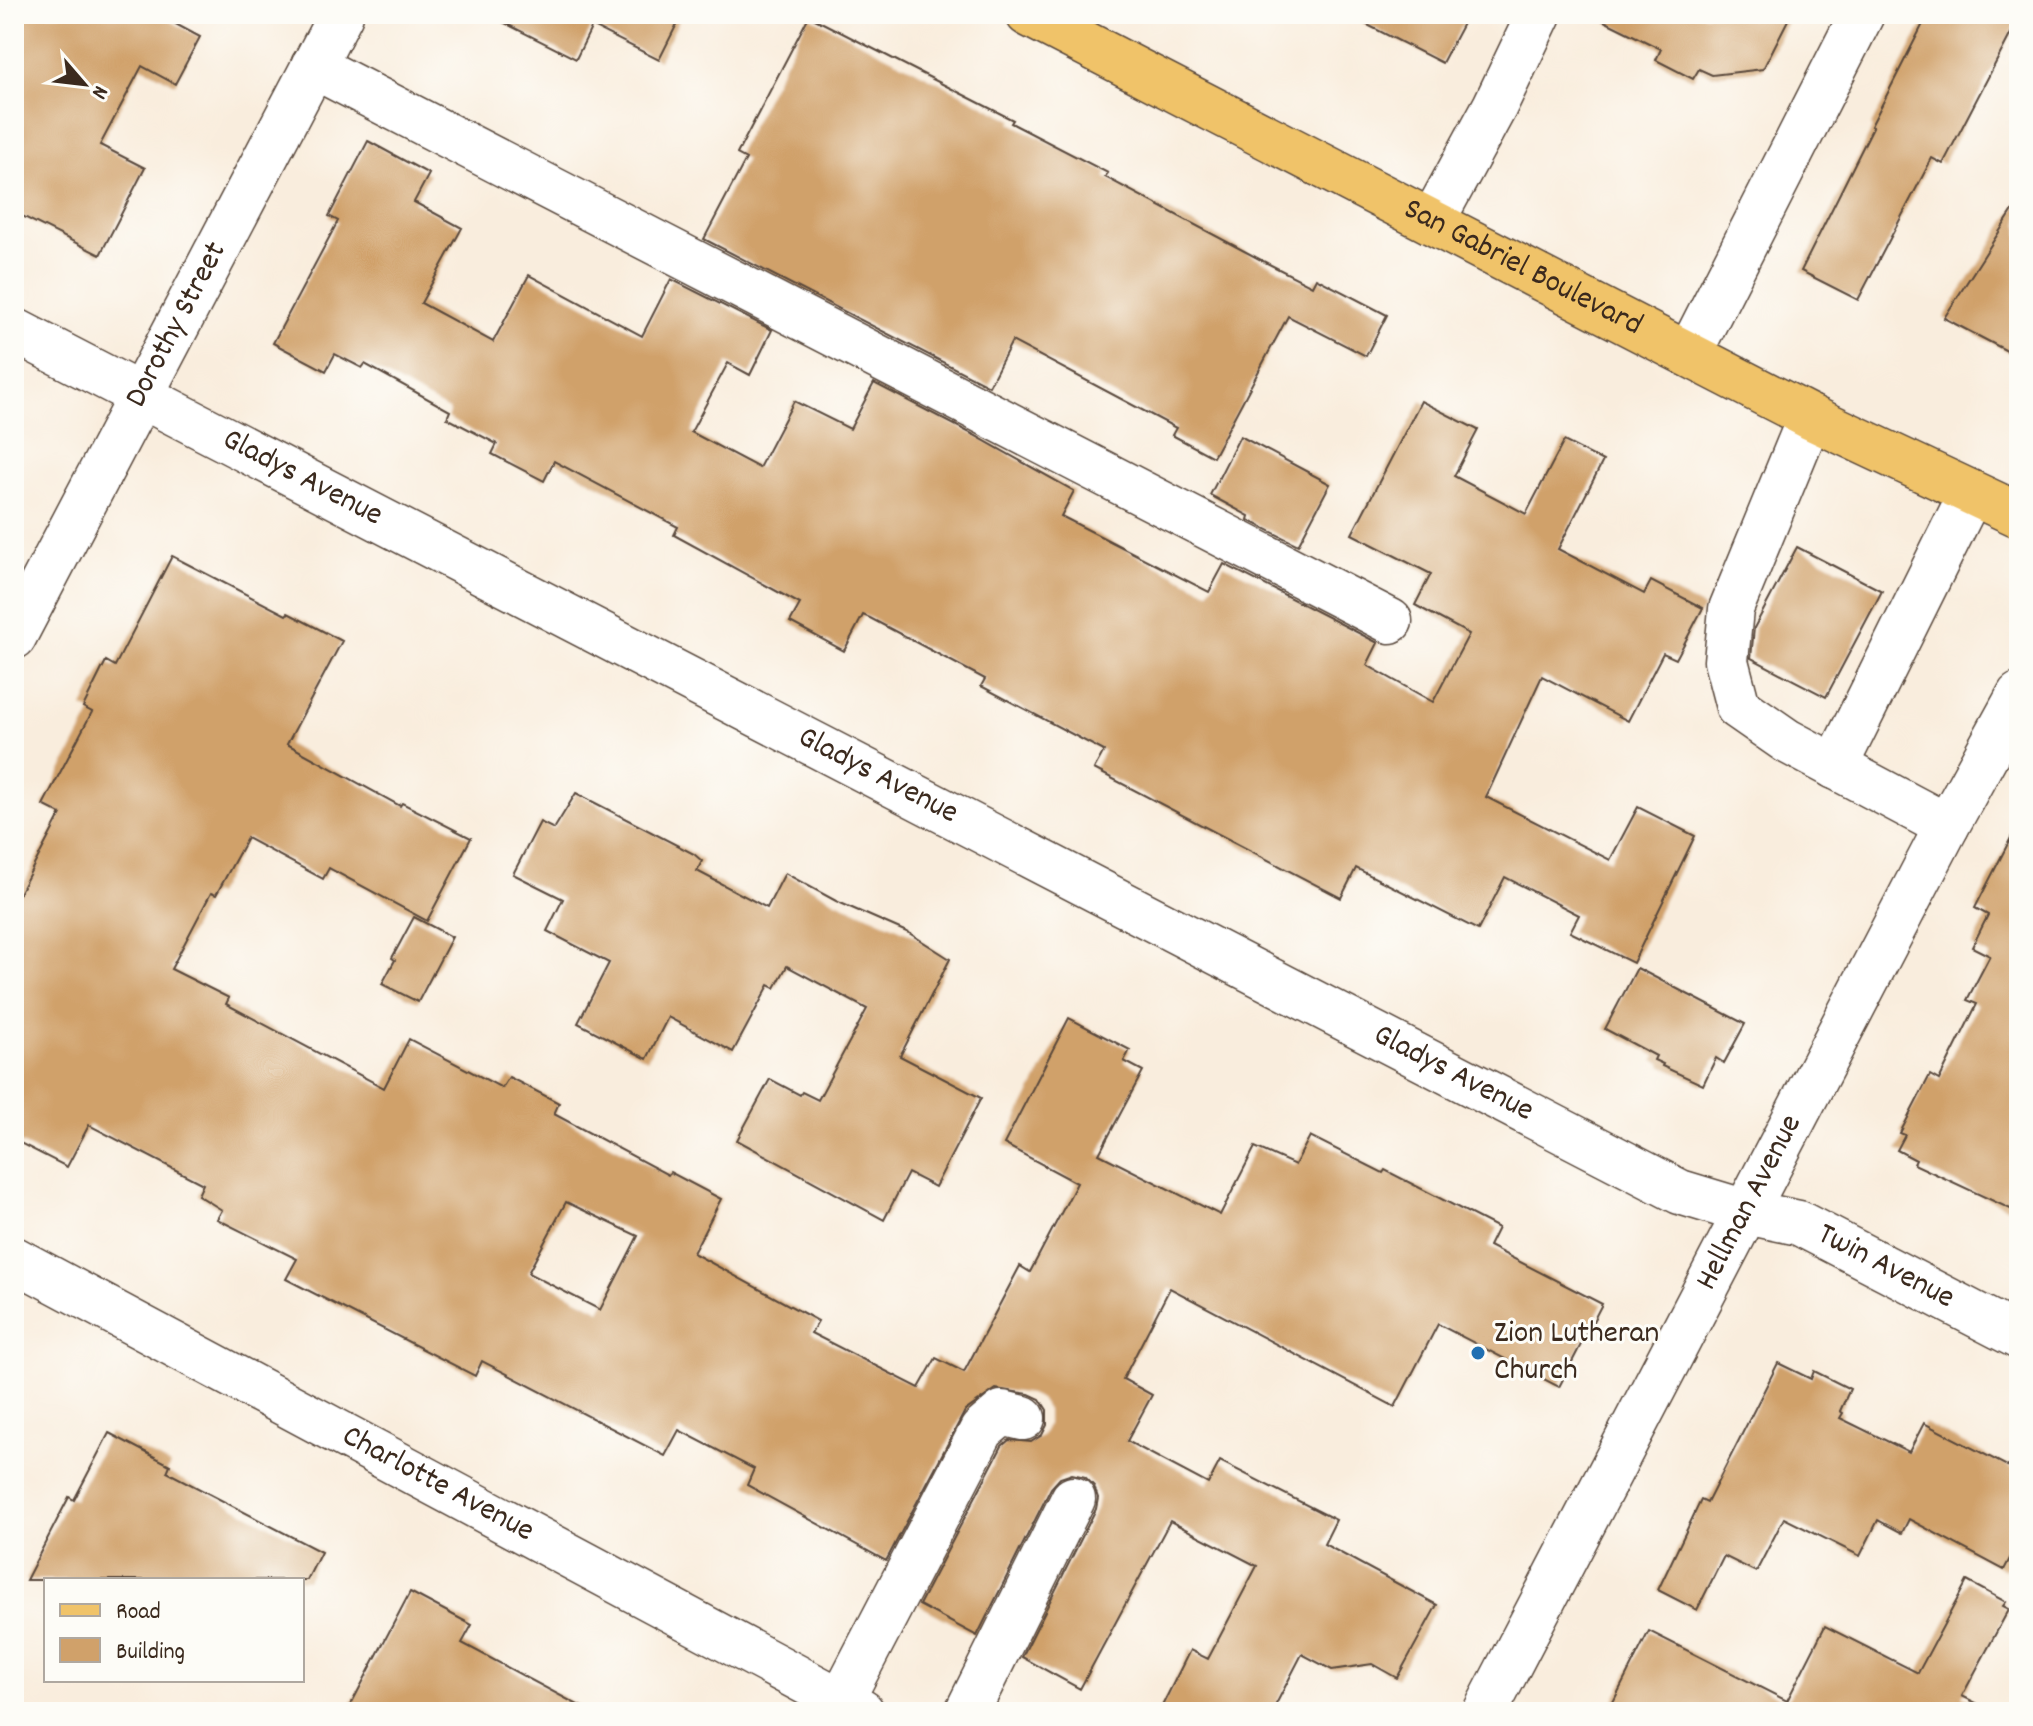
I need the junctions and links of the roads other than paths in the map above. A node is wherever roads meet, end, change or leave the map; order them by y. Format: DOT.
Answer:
graph roads {
  1 [pos="341,14"];
  2 [pos="1028,14"];
  3 [pos="1539,14"];
  4 [pos="1862,14"];
  5 [pos="313,66"];
  6 [pos="1432,222"];
  7 [pos="14,330"];
  8 [pos="1689,354"];
  9 [pos="140,396"];
  10 [pos="1810,417"];
  11 [pos="1971,493"];
  12 [pos="2019,515"];
  13 [pos="1390,621"];
  14 [pos="14,637"];
  15 [pos="2019,695"];
  16 [pos="1835,767"];
  17 [pos="1947,826"];
  18 [pos="1746,1212"];
  19 [pos="14,1259"];
  20 [pos="2019,1337"];
  21 [pos="1023,1418"];
  22 [pos="1073,1499"];
  23 [pos="852,1707"];
  24 [pos="967,1712"];
  25 [pos="1485,1712"];
  1 -- 5 [label="street, Dorothy Street"];
  2 -- 6 [label="main road, San Gabriel Boulevard"];
  3 -- 6 [label="street"];
  4 -- 8 [label="street"];
  5 -- 9 [label="street, Dorothy Street"];
  5 -- 13 [label="street"];
  6 -- 8 [label="main road, San Gabriel Boulevard"];
  7 -- 9 [label="street, Gladys Avenue"];
  8 -- 10 [label="main road, San Gabriel Boulevard"];
  9 -- 14 [label="street, Dorothy Street"];
  9 -- 18 [label="street, Gladys Avenue"];
  10 -- 11 [label="main road, San Gabriel Boulevard"];
  10 -- 16 [label="street"];
  11 -- 12 [label="main road, San Gabriel Boulevard"];
  11 -- 16 [label="street"];
  15 -- 17 [label="street, Hellman Avenue"];
  16 -- 17 [label="street"];
  17 -- 18 [label="street, Hellman Avenue"];
  18 -- 20 [label="street, Twin Avenue"];
  18 -- 25 [label="street, Hellman Avenue"];
  19 -- 23 [label="street, Charlotte Avenue"];
  21 -- 23 [label="street"];
  22 -- 24 [label="street"];
}
